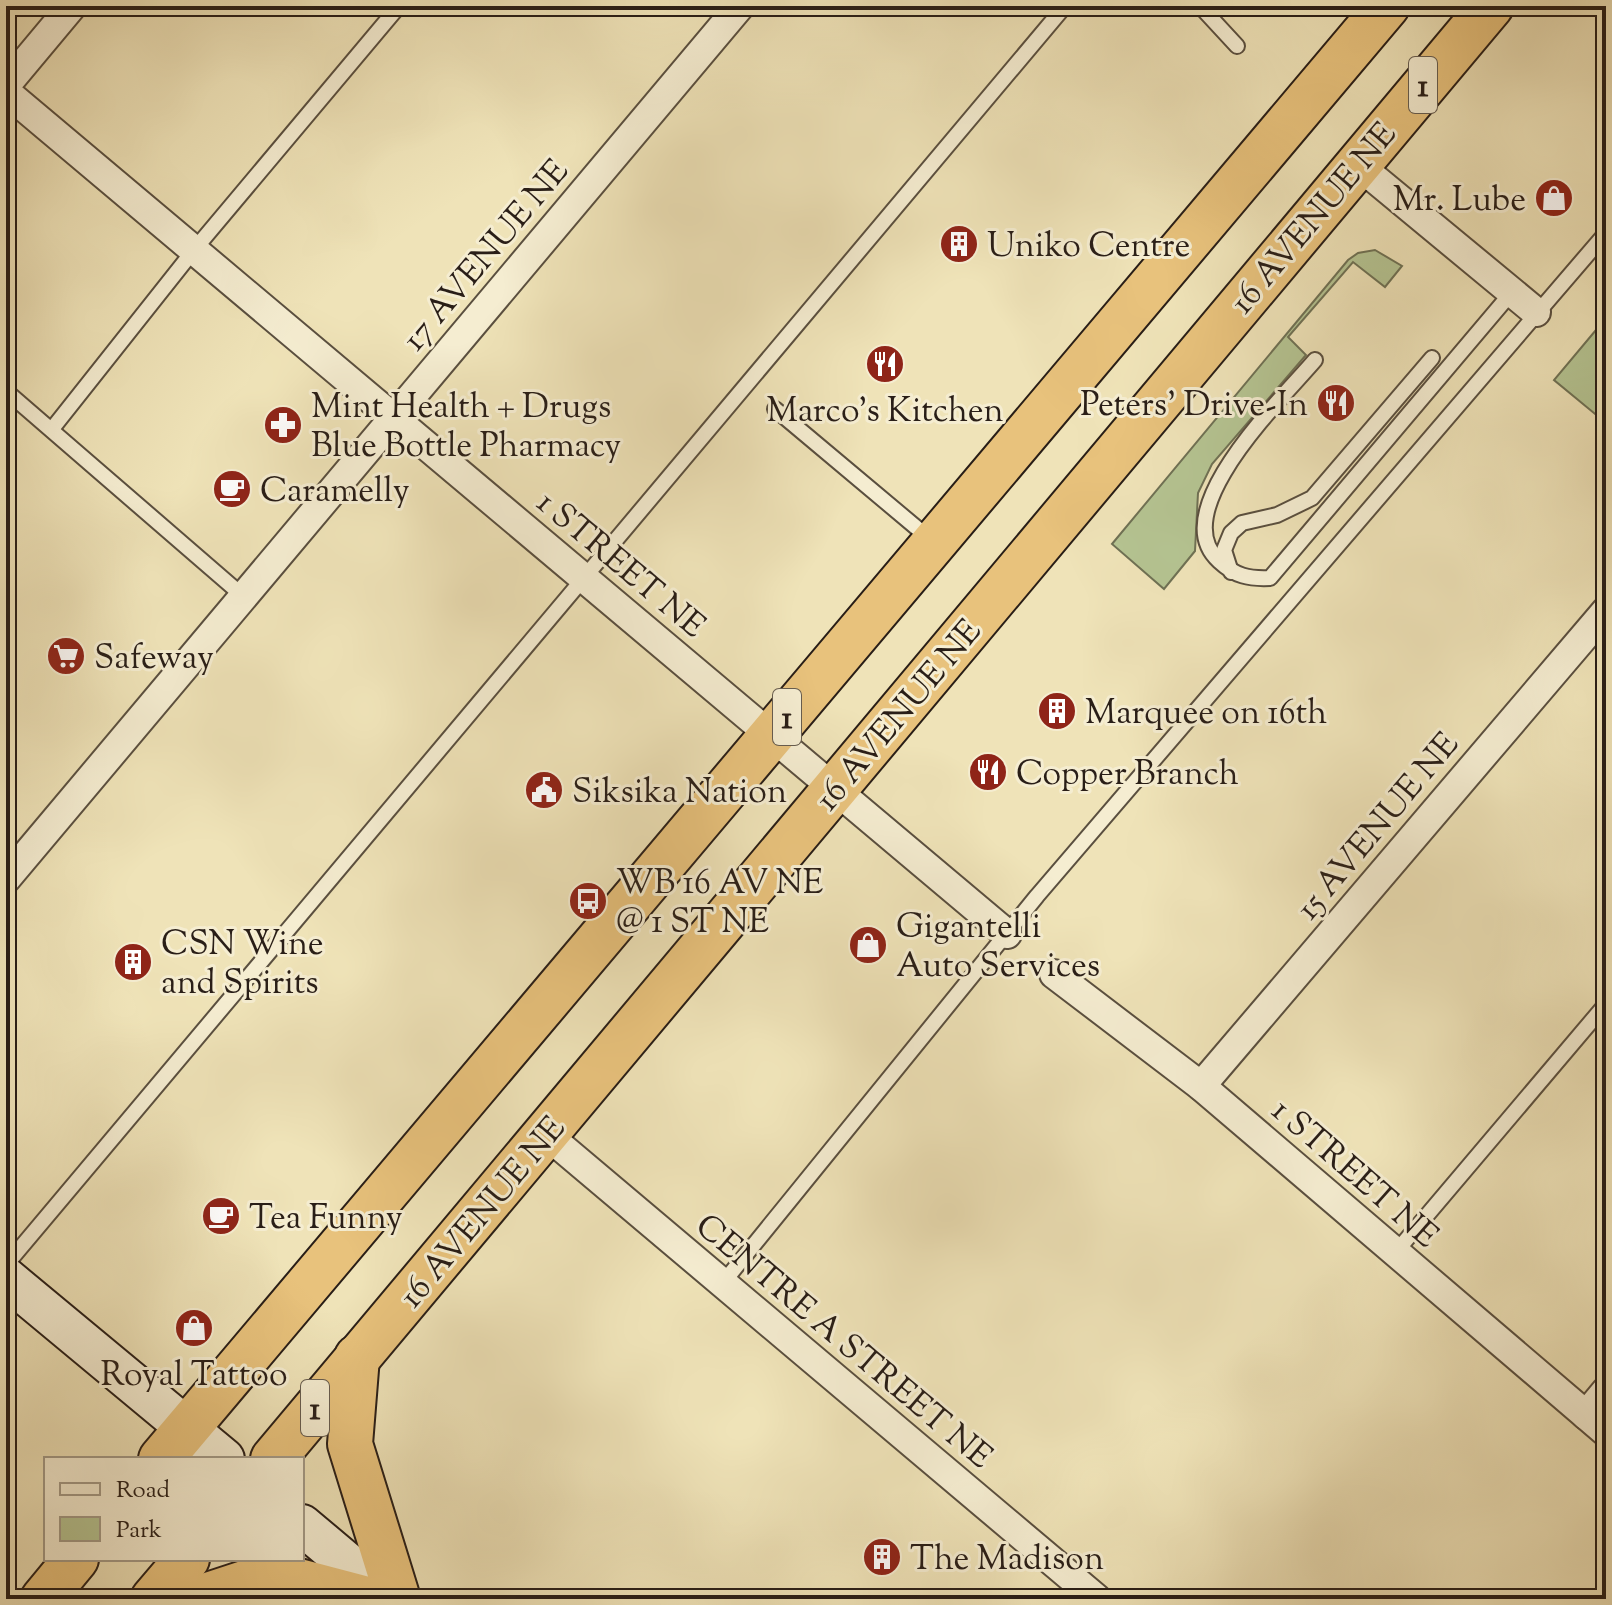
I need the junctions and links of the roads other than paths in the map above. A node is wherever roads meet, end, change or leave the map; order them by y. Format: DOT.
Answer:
graph roads {
  1 [pos="72,6"];
  2 [pos="399,6"];
  3 [pos="740,6"];
  4 [pos="1065,6"];
  5 [pos="1200,6"];
  6 [pos="1387,6"];
  7 [pos="1491,6"];
  8 [pos="1237,46"];
  9 [pos="6,85"];
  10 [pos="6,92"];
  11 [pos="1357,164"];
  12 [pos="1606,233"];
  13 [pos="194,250"];
  14 [pos="1512,292"];
  15 [pos="1536,312"];
  16 [pos="1432,358"];
  17 [pos="1315,360"];
  18 [pos="6,391"];
  19 [pos="775,409"];
  20 [pos="393,419"];
  21 [pos="52,429"];
  22 [pos="934,542"];
  23 [pos="1231,572"];
  24 [pos="585,578"];
  25 [pos="243,596"];
  26 [pos="1606,611"];
  27 [pos="771,736"];
  28 [pos="834,789"];
  29 [pos="6,879"];
  30 [pos="1007,934"];
  31 [pos="1054,974"];
  32 [pos="1606,1004"];
  33 [pos="1201,1086"];
  34 [pos="547,1135"];
  35 [pos="1395,1253"];
  36 [pos="6,1265"];
  37 [pos="6,1278"];
  38 [pos="722,1284"];
  39 [pos="357,1357"];
  40 [pos="1606,1391"];
  41 [pos="1596,1424"];
  42 [pos="174,1443"];
  43 [pos="218,1457"];
  44 [pos="275,1457"];
  45 [pos="304,1527"];
  46 [pos="74,1561"];
  47 [pos="185,1561"];
  48 [pos="43,1599"];
  49 [pos="153,1599"];
  50 [pos="196,1599"];
  51 [pos="367,1599"];
  52 [pos="390,1599"];
  53 [pos="398,1599"];
  54 [pos="1097,1599"];
  1 -- 9 [label="street"];
  2 -- 13 [label="lane"];
  3 -- 20 [label="street, 17 AVENUE NE"];
  4 -- 24 [label="lane"];
  5 -- 8 [label="lane"];
  6 -- 22 [label="highway, 1"];
  7 -- 11 [label="highway, 16 AVENUE NE / 1"];
  10 -- 13 [label="street, 1 STREET NE"];
  11 -- 14 [label="street"];
  11 -- 28 [label="highway, 16 AVENUE NE / 1"];
  12 -- 15 [label="lane"];
  13 -- 20 [label="street, 1 STREET NE"];
  13 -- 21 [label="lane"];
  14 -- 15 [label="street"];
  14 -- 23 [label="lane"];
  15 -- 30 [label="lane"];
  16 -- 23 [label="lane"];
  17 -- 23 [label="lane"];
  18 -- 21 [label="lane"];
  19 -- 22 [label="lane"];
  20 -- 24 [label="street, 1 STREET NE"];
  20 -- 25 [label="street, 17 AVENUE NE"];
  21 -- 25 [label="lane"];
  22 -- 27 [label="highway, 1"];
  24 -- 27 [label="street, 1 STREET NE"];
  24 -- 36 [label="lane"];
  25 -- 29 [label="street, 17 AVENUE NE"];
  26 -- 33 [label="street, 15 AVENUE NE"];
  27 -- 28 [label="street, 1 STREET NE"];
  27 -- 42 [label="highway, 1"];
  28 -- 30 [label="street, 1 STREET NE"];
  28 -- 34 [label="highway, 16 AVENUE NE / 1"];
  30 -- 38 [label="lane"];
  31 -- 33 [label="street, 1 STREET NE"];
  32 -- 35 [label="lane"];
  33 -- 35 [label="street, 1 STREET NE"];
  34 -- 38 [label="street, CENTRE A STREET NE"];
  34 -- 39 [label="highway, 16 AVENUE NE / 1"];
  35 -- 41 [label="street, 1 STREET NE"];
  37 -- 42 [label="main road"];
  38 -- 54 [label="street, CENTRE A STREET NE"];
  39 -- 44 [label="highway, 16 AVENUE NE / 1"];
  39 -- 53 [label="highway"];
  40 -- 41 [label="street"];
  42 -- 43 [label="main road"];
  45 -- 52 [label="main road"];
  46 -- 48 [label="highway"];
  47 -- 49 [label="highway"];
  50 -- 51 [label="highway"];
}
